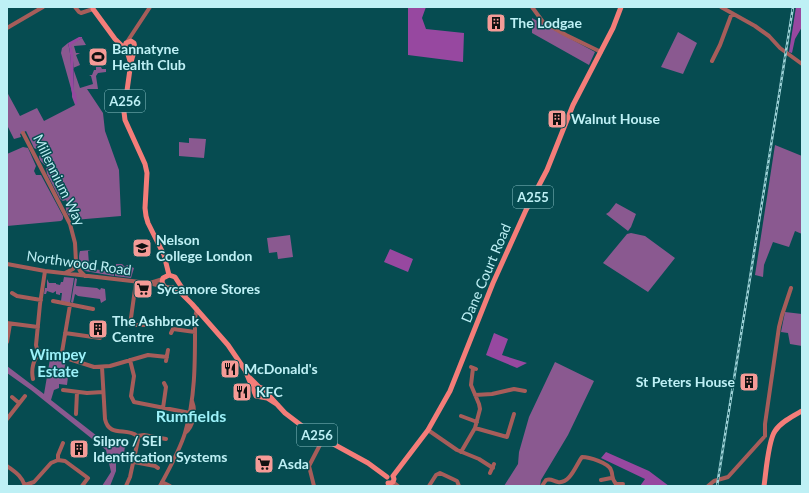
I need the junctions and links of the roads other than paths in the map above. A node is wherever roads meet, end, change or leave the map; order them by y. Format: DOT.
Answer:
graph roads {
  1 [pos="43,7"];
  2 [pos="75,7"];
  3 [pos="150,7"];
  4 [pos="532,7"];
  5 [pos="621,7"];
  6 [pos="721,7"];
  7 [pos="93,8"];
  8 [pos="732,13"];
  9 [pos="7,28"];
  10 [pos="137,28"];
  11 [pos="115,39"];
  12 [pos="127,43"];
  13 [pos="134,43"];
  14 [pos="126,51"];
  15 [pos="134,51"];
  16 [pos="601,52"];
  17 [pos="712,61"];
  18 [pos="131,62"];
  19 [pos="802,64"];
  20 [pos="23,133"];
  21 [pos="162,253"];
  22 [pos="76,262"];
  23 [pos="7,264"];
  24 [pos="45,271"];
  25 [pos="63,273"];
  26 [pos="169,274"];
  27 [pos="86,276"];
  28 [pos="163,278"];
  29 [pos="176,280"];
  30 [pos="136,282"];
  31 [pos="149,284"];
  32 [pos="165,288"];
  33 [pos="173,288"];
  34 [pos="791,288"];
  35 [pos="12,293"];
  36 [pos="40,300"];
  37 [pos="53,302"];
  38 [pos="192,304"];
  39 [pos="70,305"];
  40 [pos="93,309"];
  41 [pos="197,309"];
  42 [pos="8,323"];
  43 [pos="152,326"];
  44 [pos="38,327"];
  45 [pos="195,332"];
  46 [pos="65,333"];
  47 [pos="171,333"];
  48 [pos="100,338"];
  49 [pos="7,342"];
  50 [pos="168,350"];
  51 [pos="40,352"];
  52 [pos="61,358"];
  53 [pos="130,360"];
  54 [pos="102,367"];
  55 [pos="474,368"];
  56 [pos="249,377"];
  57 [pos="33,379"];
  58 [pos="164,383"];
  59 [pos="259,387"];
  60 [pos="63,390"];
  61 [pos="255,391"];
  62 [pos="264,391"];
  63 [pos="525,391"];
  64 [pos="77,392"];
  65 [pos="103,392"];
  66 [pos="475,395"];
  67 [pos="25,396"];
  68 [pos="12,397"];
  69 [pos="262,397"];
  70 [pos="192,400"];
  71 [pos="20,403"];
  72 [pos="278,405"];
  73 [pos="163,408"];
  74 [pos="802,411"];
  75 [pos="190,413"];
  76 [pos="76,414"];
  77 [pos="461,416"];
  78 [pos="515,416"];
  79 [pos="7,418"];
  80 [pos="476,422"];
  81 [pos="475,428"];
  82 [pos="428,430"];
  83 [pos="185,433"];
  84 [pos="137,436"];
  85 [pos="765,436"];
  86 [pos="772,436"];
  87 [pos="166,439"];
  88 [pos="323,439"];
  89 [pos="64,443"];
  90 [pos="461,452"];
  91 [pos="58,460"];
  92 [pos="134,462"];
  93 [pos="7,466"];
  94 [pos="158,468"];
  95 [pos="490,473"];
  96 [pos="611,478"];
  97 [pos="601,480"];
  98 [pos="389,481"];
  99 [pos="161,484"];
  100 [pos="623,484"];
  101 [pos="25,486"];
  102 [pos="82,486"];
  103 [pos="126,486"];
  104 [pos="170,486"];
  105 [pos="314,486"];
  106 [pos="398,486"];
  107 [pos="429,486"];
  108 [pos="459,486"];
  109 [pos="542,486"];
  110 [pos="708,486"];
  111 [pos="764,486"];
  1 -- 9 [label="street"];
  2 -- 7 [label="street"];
  3 -- 10 [label="street"];
  4 -- 16 [label="street"];
  5 -- 16 [label="main road, Dane Court Road / A255"];
  6 -- 8 [label="street"];
  7 -- 11 [label="main road, A256"];
  8 -- 17 [label="street"];
  8 -- 19 [label="street"];
  10 -- 12 [label="street"];
  10 -- 13 [label="street"];
  11 -- 12 [label="main road"];
  11 -- 14 [label="main road, A256"];
  12 -- 13 [label="main road"];
  12 -- 14 [label="main road, A256"];
  13 -- 15 [label="main road, A256"];
  14 -- 15 [label="main road"];
  14 -- 18 [label="main road, A256"];
  15 -- 18 [label="main road, A256"];
  16 -- 82 [label="main road, Dane Court Road / A255"];
  18 -- 21 [label="main road, A256"];
  20 -- 22 [label="street, Millennium Way"];
  21 -- 26 [label="main road, A256"];
  21 -- 28 [label="main road, A256"];
  22 -- 25 [label="street"];
  22 -- 27 [label="street"];
  23 -- 24 [label="street, Northwood Road"];
  24 -- 25 [label="street, Northwood Road"];
  24 -- 36 [label="street"];
  25 -- 27 [label="street, Northwood Road"];
  26 -- 28 [label="main road"];
  26 -- 29 [label="main road"];
  27 -- 30 [label="street, Northwood Road"];
  28 -- 31 [label="street, Northwood Road"];
  28 -- 32 [label="main road, A256"];
  29 -- 33 [label="main road"];
  29 -- 38 [label="main road"];
  30 -- 31 [label="street, Northwood Road"];
  30 -- 43 [label="street"];
  31 -- 32 [label="street, Northwood Road"];
  32 -- 33 [label="main road"];
  33 -- 38 [label="main road"];
  34 -- 85 [label="street"];
  35 -- 36 [label="street"];
  36 -- 44 [label="street"];
  37 -- 39 [label="street"];
  38 -- 41 [label="main road"];
  39 -- 40 [label="street"];
  39 -- 46 [label="street"];
  41 -- 45 [label="street"];
  41 -- 56 [label="main road"];
  42 -- 44 [label="street"];
  42 -- 49 [label="street"];
  44 -- 51 [label="street"];
  45 -- 47 [label="street"];
  45 -- 70 [label="street"];
  46 -- 48 [label="street"];
  46 -- 52 [label="street"];
  50 -- 53 [label="street"];
  51 -- 52 [label="street"];
  51 -- 57 [label="street"];
  52 -- 54 [label="street"];
  53 -- 54 [label="street"];
  53 -- 73 [label="street"];
  54 -- 65 [label="street"];
  55 -- 66 [label="street"];
  56 -- 59 [label="main road"];
  56 -- 61 [label="main road"];
  58 -- 73 [label="street"];
  59 -- 61 [label="main road"];
  59 -- 62 [label="main road"];
  60 -- 64 [label="street"];
  61 -- 69 [label="main road"];
  62 -- 69 [label="main road"];
  62 -- 72 [label="main road, A256"];
  63 -- 66 [label="street"];
  64 -- 65 [label="street"];
  64 -- 76 [label="street"];
  65 -- 84 [label="street"];
  66 -- 80 [label="street"];
  67 -- 71 [label="street"];
  68 -- 71 [label="street"];
  69 -- 72 [label="main road, A256"];
  70 -- 75 [label="street"];
  70 -- 83 [label="street"];
  71 -- 79 [label="street"];
  72 -- 88 [label="main road, A256"];
  73 -- 75 [label="street"];
  74 -- 86 [label="main road"];
  75 -- 83 [label="street"];
  77 -- 80 [label="street"];
  78 -- 81 [label="street"];
  80 -- 81 [label="street"];
  81 -- 90 [label="street"];
  82 -- 90 [label="street"];
  82 -- 98 [label="main road, Dane Court Road / A255"];
  83 -- 99 [label="street"];
  84 -- 87 [label="street"];
  84 -- 92 [label="street"];
  85 -- 86 [label="street"];
  85 -- 110 [label="street"];
  86 -- 111 [label="main road"];
  88 -- 98 [label="main road, A256"];
  88 -- 105 [label="street"];
  89 -- 91 [label="street"];
  90 -- 95 [label="street"];
  91 -- 101 [label="street"];
  91 -- 102 [label="street"];
  92 -- 94 [label="street"];
  92 -- 103 [label="street"];
  93 -- 101 [label="street"];
  96 -- 97 [label="street"];
  96 -- 100 [label="street"];
  96 -- 109 [label="street"];
  98 -- 106 [label="street"];
  99 -- 104 [label="street"];
  107 -- 108 [label="street"];
}
